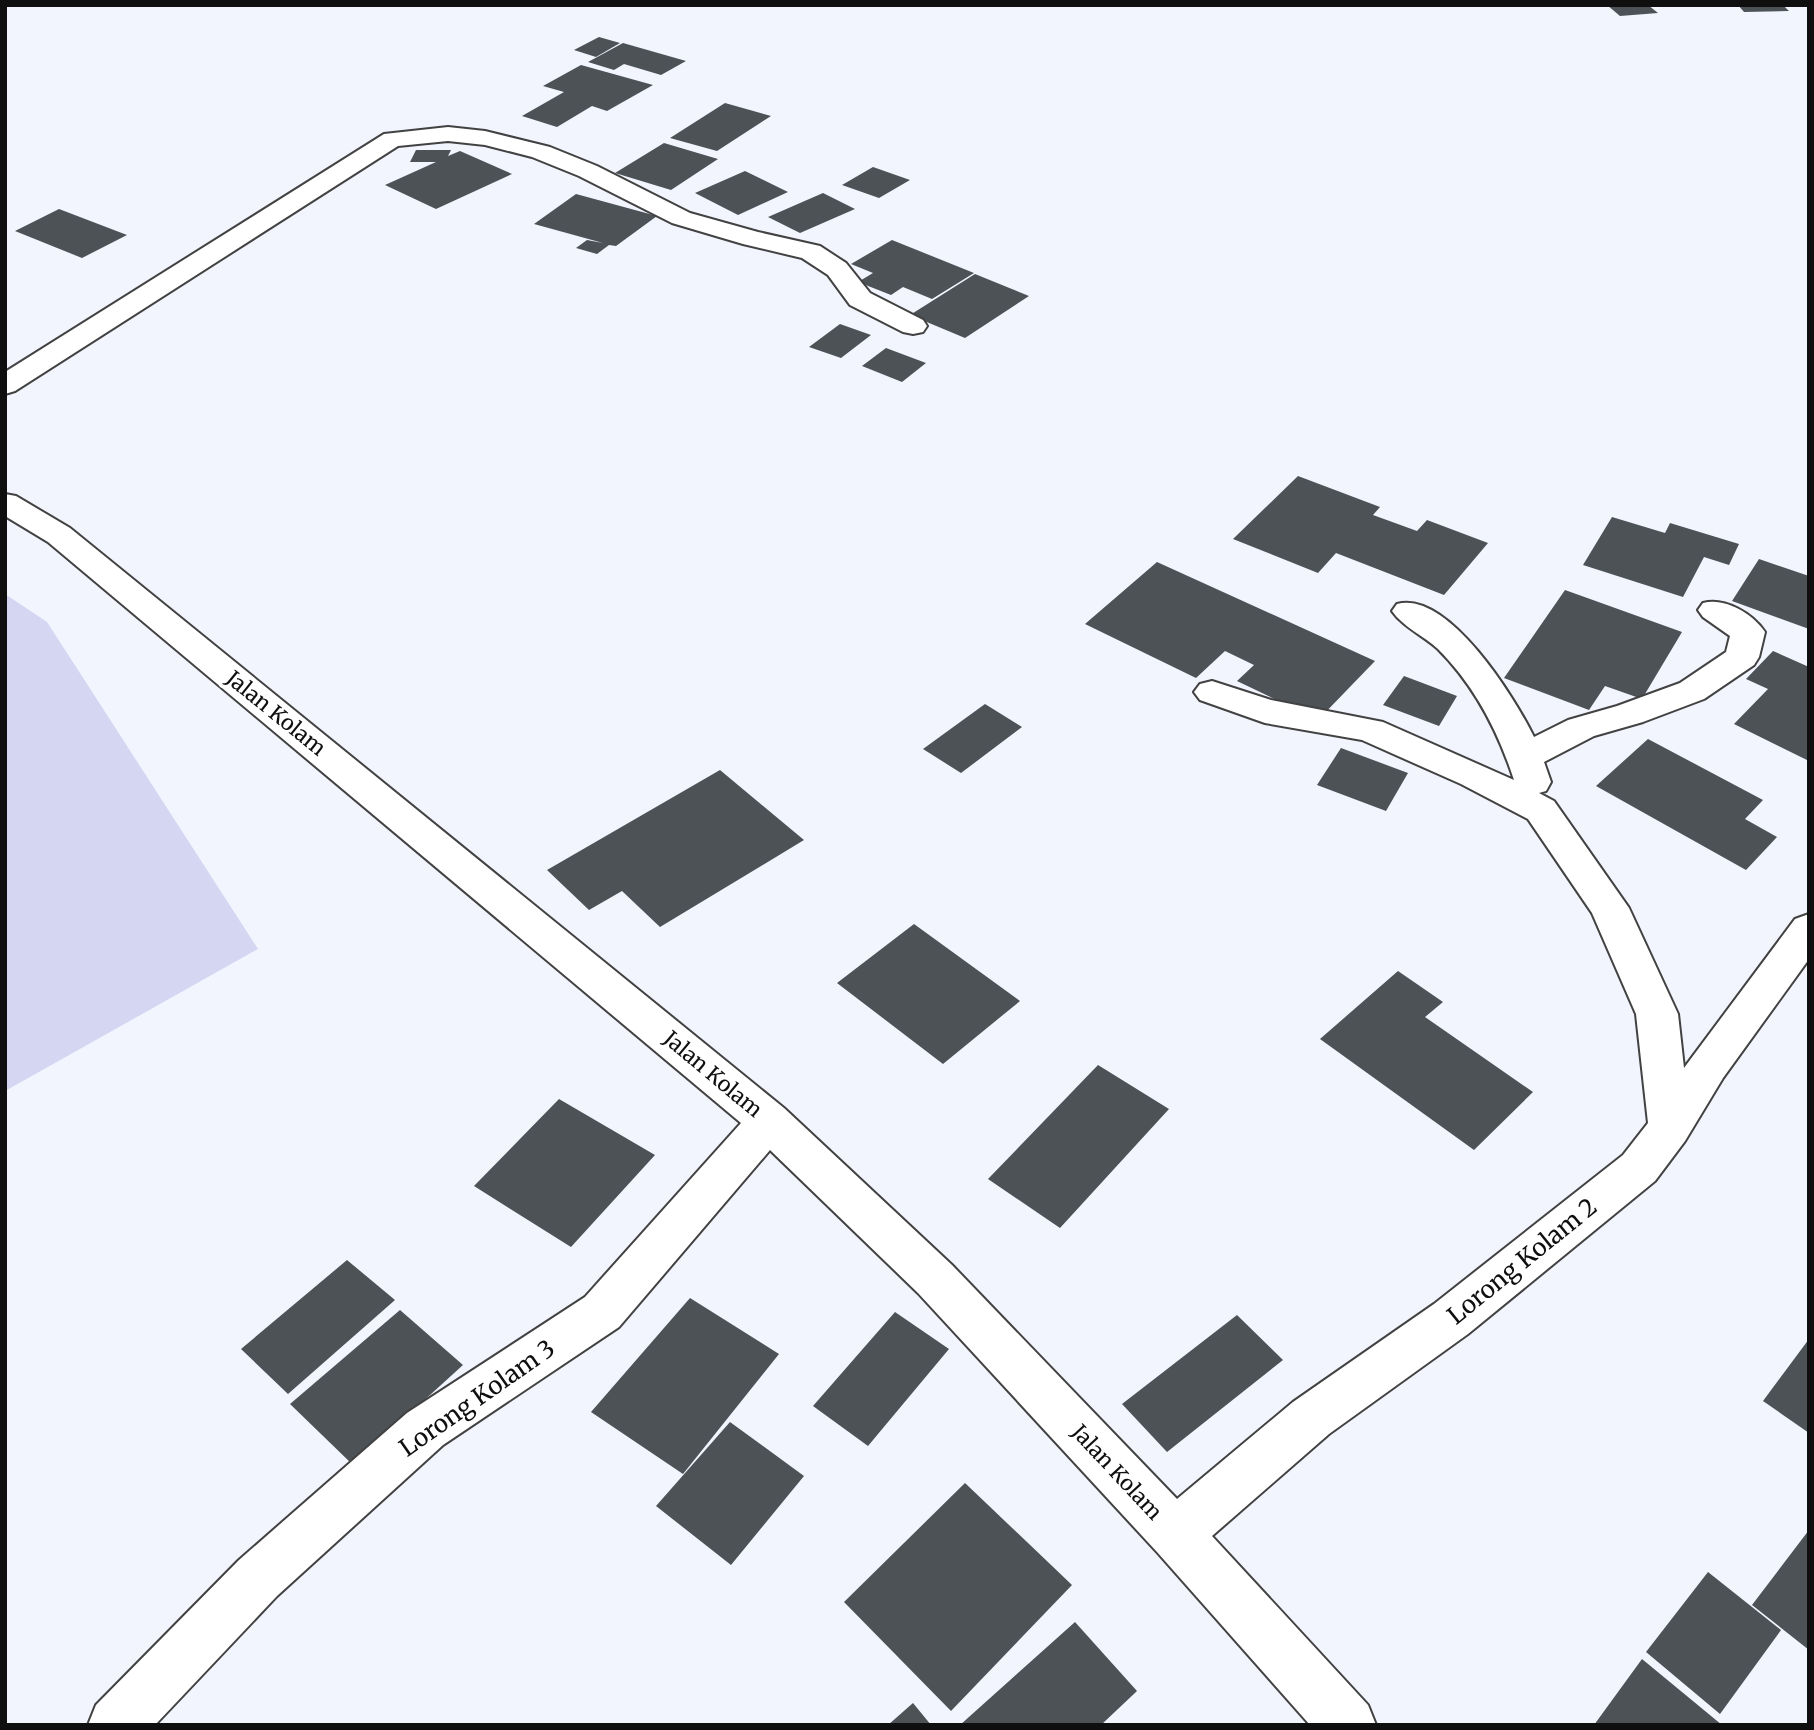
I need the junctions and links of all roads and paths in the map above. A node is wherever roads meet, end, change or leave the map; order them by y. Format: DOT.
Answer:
graph roads {
  1 [pos="913,327"];
  2 [pos="5,385"];
  3 [pos="5,503"];
  4 [pos="1715,610"];
  5 [pos="1409,611"];
  6 [pos="1212,692"];
  7 [pos="1525,757"];
  8 [pos="1541,810"];
  9 [pos="1809,929"];
  10 [pos="769,1121"];
  11 [pos="1670,1128"];
  12 [pos="1175,1534"];
  13 [pos="116,1725"];
  14 [pos="1348,1725"];
  1 -- 2 [label="street"];
  3 -- 10 [label="street, Jalan Kolam"];
  4 -- 7 [label="street"];
  5 -- 7 [label="street"];
  6 -- 8 [label="street"];
  7 -- 8 [label="street"];
  8 -- 11 [label="street"];
  9 -- 11 [label="street, Lorong Kolam 2"];
  10 -- 12 [label="street, Jalan Kolam"];
  10 -- 13 [label="street, Lorong Kolam 3"];
  11 -- 12 [label="street, Lorong Kolam 2"];
  12 -- 14 [label="street, Jalan Kolam"];
}
